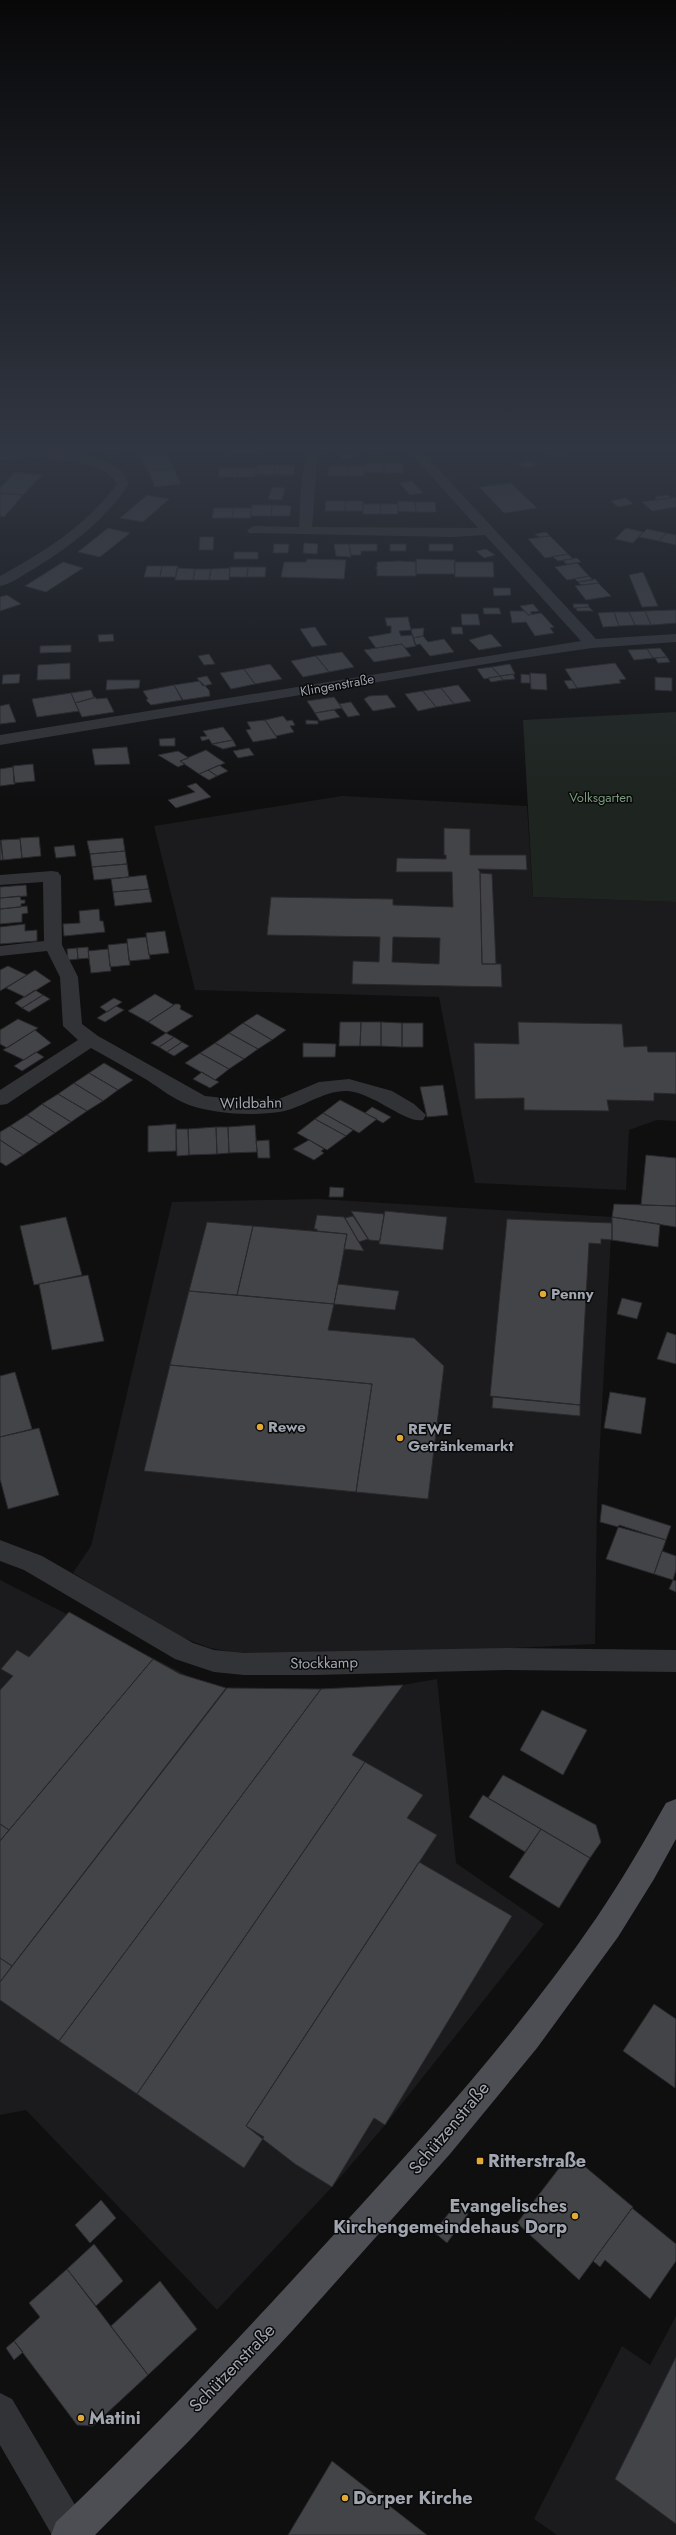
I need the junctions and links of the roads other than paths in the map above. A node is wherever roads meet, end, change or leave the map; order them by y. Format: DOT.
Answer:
graph roads {
  1 [pos="30,564"];
  2 [pos="518,564"];
  3 [pos="0,582"];
  4 [pos="676,638"];
  5 [pos="592,644"];
  6 [pos="0,740"];
  7 [pos="0,880"];
  8 [pos="53,945"];
  9 [pos="0,951"];
  10 [pos="91,1040"];
  11 [pos="0,1099"];
  12 [pos="416,1115"];
  13 [pos="0,1550"];
  14 [pos="676,1661"];
  15 [pos="676,1812"];
  16 [pos="0,2412"];
  17 [pos="70,2534"];
  1 -- 3 [label="street"];
  2 -- 5 [label="street"];
  4 -- 5 [label="street, Klingenstraße"];
  5 -- 6 [label="street, Klingenstraße"];
  7 -- 8 [label="street, Wildbahn"];
  8 -- 9 [label="street"];
  8 -- 10 [label="street, Wildbahn"];
  10 -- 11 [label="street"];
  10 -- 12 [label="street, Wildbahn"];
  13 -- 14 [label="street, Stockkamp"];
  15 -- 17 [label="main road, Schützenstraße"];
  16 -- 17 [label="street"];
}
